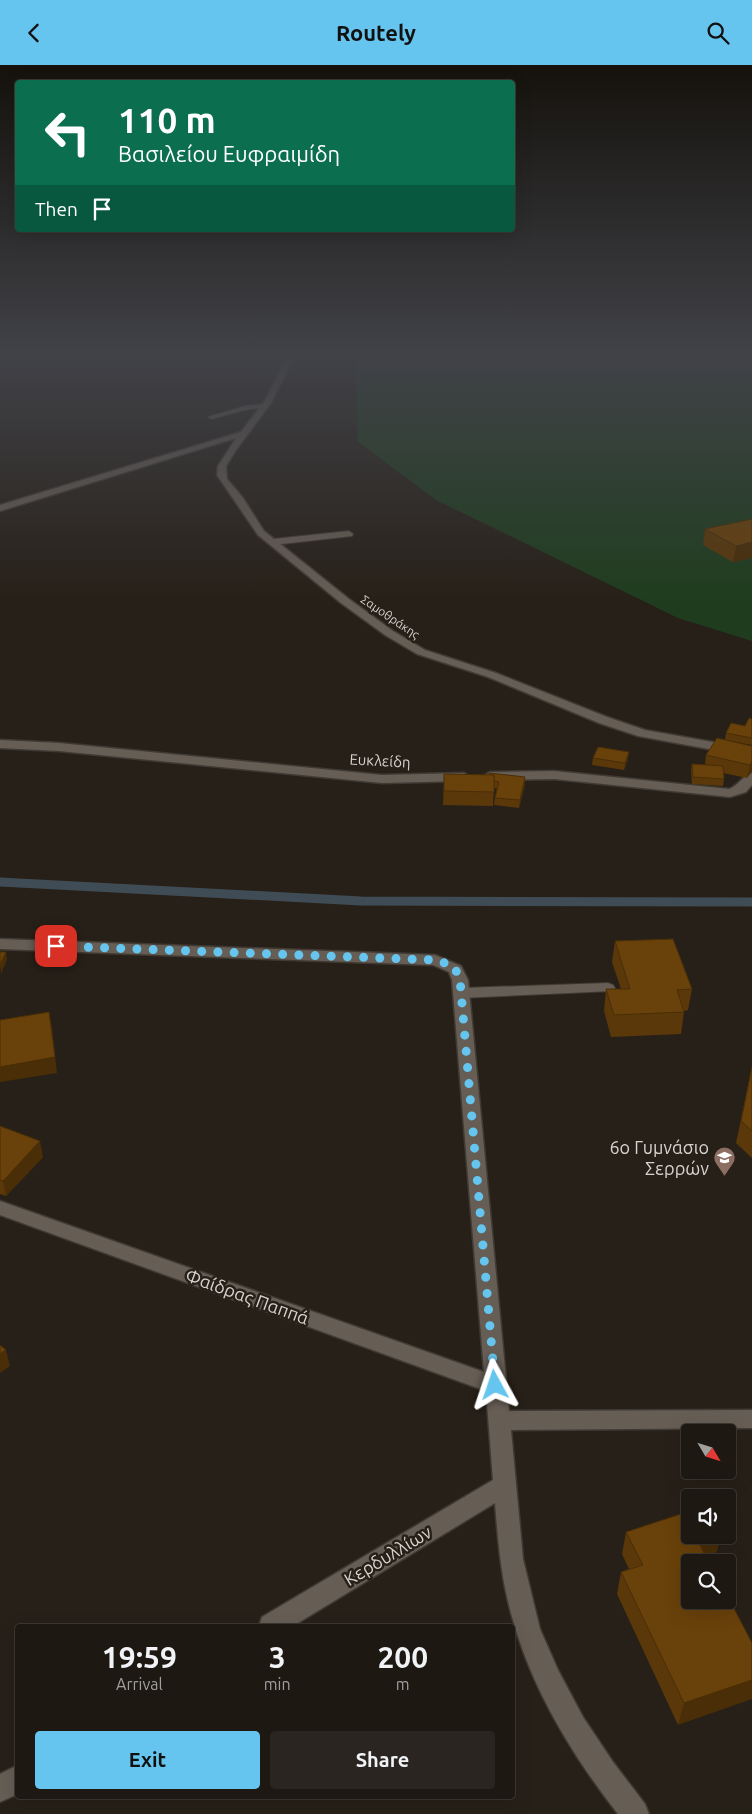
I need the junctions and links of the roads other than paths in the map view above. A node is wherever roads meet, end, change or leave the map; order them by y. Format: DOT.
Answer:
graph roads {
  1 [pos="228,439"];
  2 [pos="240,439"];
  3 [pos="208,445"];
  4 [pos="232,449"];
  5 [pos="0,508"];
  6 [pos="349,534"];
  7 [pos="273,542"];
  8 [pos="0,744"];
  9 [pos="752,753"];
  10 [pos="752,777"];
  11 [pos="0,944"];
  12 [pos="608,988"];
  13 [pos="462,993"];
  14 [pos="0,1208"];
  15 [pos="495,1385"];
  16 [pos="752,1419"];
  17 [pos="500,1421"];
  18 [pos="505,1485"];
  19 [pos="274,1624"];
  20 [pos="15,1780"];
  21 [pos="0,1789"];
  22 [pos="636,1814"];
  1 -- 3 [label="street"];
  2 -- 4 [label="street, Σαμοθράκης"];
  3 -- 4 [label="street"];
  3 -- 5 [label="street"];
  4 -- 7 [label="street, Σαμοθράκης"];
  6 -- 7 [label="lane"];
  7 -- 9 [label="street, Σαμοθράκης"];
  8 -- 10 [label="street, Ευκλείδη"];
  11 -- 13 [label="street"];
  12 -- 13 [label="lane"];
  13 -- 15 [label="street"];
  14 -- 15 [label="street, Φαίδρας Παππά"];
  15 -- 17 [label="street"];
  16 -- 17 [label="street"];
  17 -- 18 [label="street"];
  18 -- 19 [label="street, Κερδυλλίων"];
  18 -- 22 [label="street"];
  20 -- 21 [label="street"];
}
